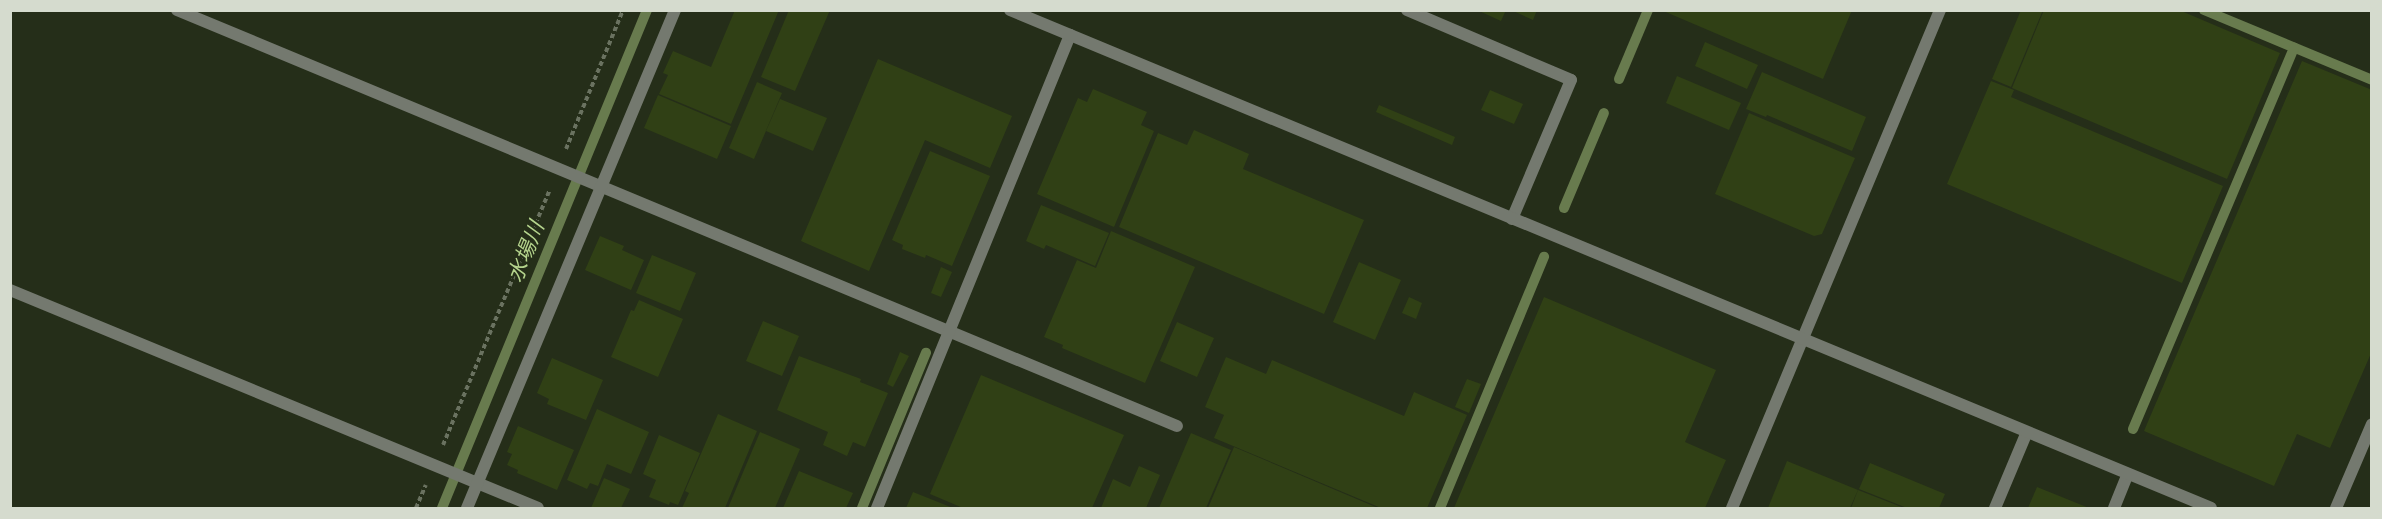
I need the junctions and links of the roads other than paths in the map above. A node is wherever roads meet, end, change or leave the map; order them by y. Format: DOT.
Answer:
graph roads {
  1 [pos="177,10"];
  2 [pos="675,10"];
  3 [pos="1010,10"];
  4 [pos="1407,10"];
  5 [pos="1940,10"];
  6 [pos="1070,35"];
  7 [pos="595,186"];
  8 [pos="1512,219"];
  9 [pos="10,290"];
  10 [pos="949,332"];
  11 [pos="1803,339"];
  12 [pos="2372,424"];
  13 [pos="1177,426"];
  14 [pos="2027,432"];
  15 [pos="2128,474"];
  16 [pos="473,482"];
  17 [pos="467,508"];
  18 [pos="538,508"];
  19 [pos="877,508"];
  20 [pos="1732,508"];
  21 [pos="1995,508"];
  22 [pos="2114,508"];
  23 [pos="2211,508"];
  24 [pos="2336,508"];
  1 -- 7 [label="street"];
  2 -- 7 [label="street"];
  3 -- 6 [label="street"];
  4 -- 8 [label="street"];
  5 -- 11 [label="street"];
  6 -- 8 [label="street"];
  6 -- 10 [label="street"];
  7 -- 10 [label="street"];
  7 -- 16 [label="street"];
  8 -- 11 [label="street"];
  9 -- 16 [label="street"];
  10 -- 13 [label="street"];
  10 -- 19 [label="street"];
  11 -- 14 [label="street"];
  11 -- 20 [label="street"];
  12 -- 24 [label="street"];
  14 -- 15 [label="street"];
  14 -- 21 [label="street"];
  15 -- 22 [label="street"];
  15 -- 23 [label="street"];
  16 -- 17 [label="street"];
  16 -- 18 [label="street"];
}
